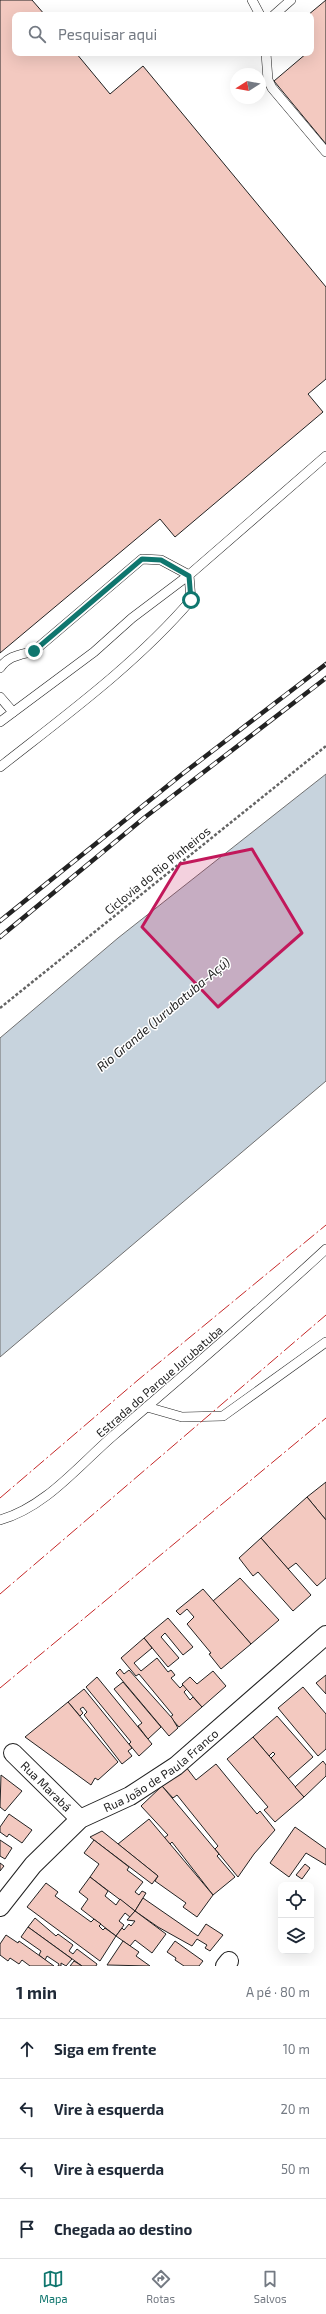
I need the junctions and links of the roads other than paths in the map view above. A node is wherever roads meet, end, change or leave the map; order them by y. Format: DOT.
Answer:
graph roads {
  1 [pos="252,0"];
  2 [pos="291,0"];
  3 [pos="258,12"];
  4 [pos="277,12"];
  5 [pos="266,56"];
  6 [pos="326,152"];
  7 [pos="326,456"];
  8 [pos="189,576"];
  9 [pos="0,668"];
  10 [pos="0,697"];
  11 [pos="13,712"];
  12 [pos="0,722"];
  13 [pos="0,767"];
  14 [pos="326,1249"];
  15 [pos="326,1342"];
  16 [pos="147,1407"];
  17 [pos="0,1520"];
  18 [pos="326,1635"];
  19 [pos="13,1753"];
  20 [pos="80,1819"];
  21 [pos="0,1907"];
  1 -- 3 [label="lane"];
  2 -- 4 [label="lane"];
  5 -- 6 [label="lane"];
  7 -- 8 [label="lane"];
  8 -- 9 [label="lane"];
  8 -- 11 [label="lane"];
  8 -- 13 [label="lane"];
  10 -- 11 [label="lane"];
  11 -- 12 [label="lane"];
  14 -- 16 [label="lane, Estrada do Parque Jurubatuba"];
  15 -- 16 [label="lane"];
  16 -- 17 [label="lane, Estrada do Parque Jurubatuba"];
  18 -- 20 [label="street, Rua João de Paula Franco"];
  19 -- 20 [label="street, Rua Marabá"];
  20 -- 21 [label="street, Rua João de Paula Franco"];
}
